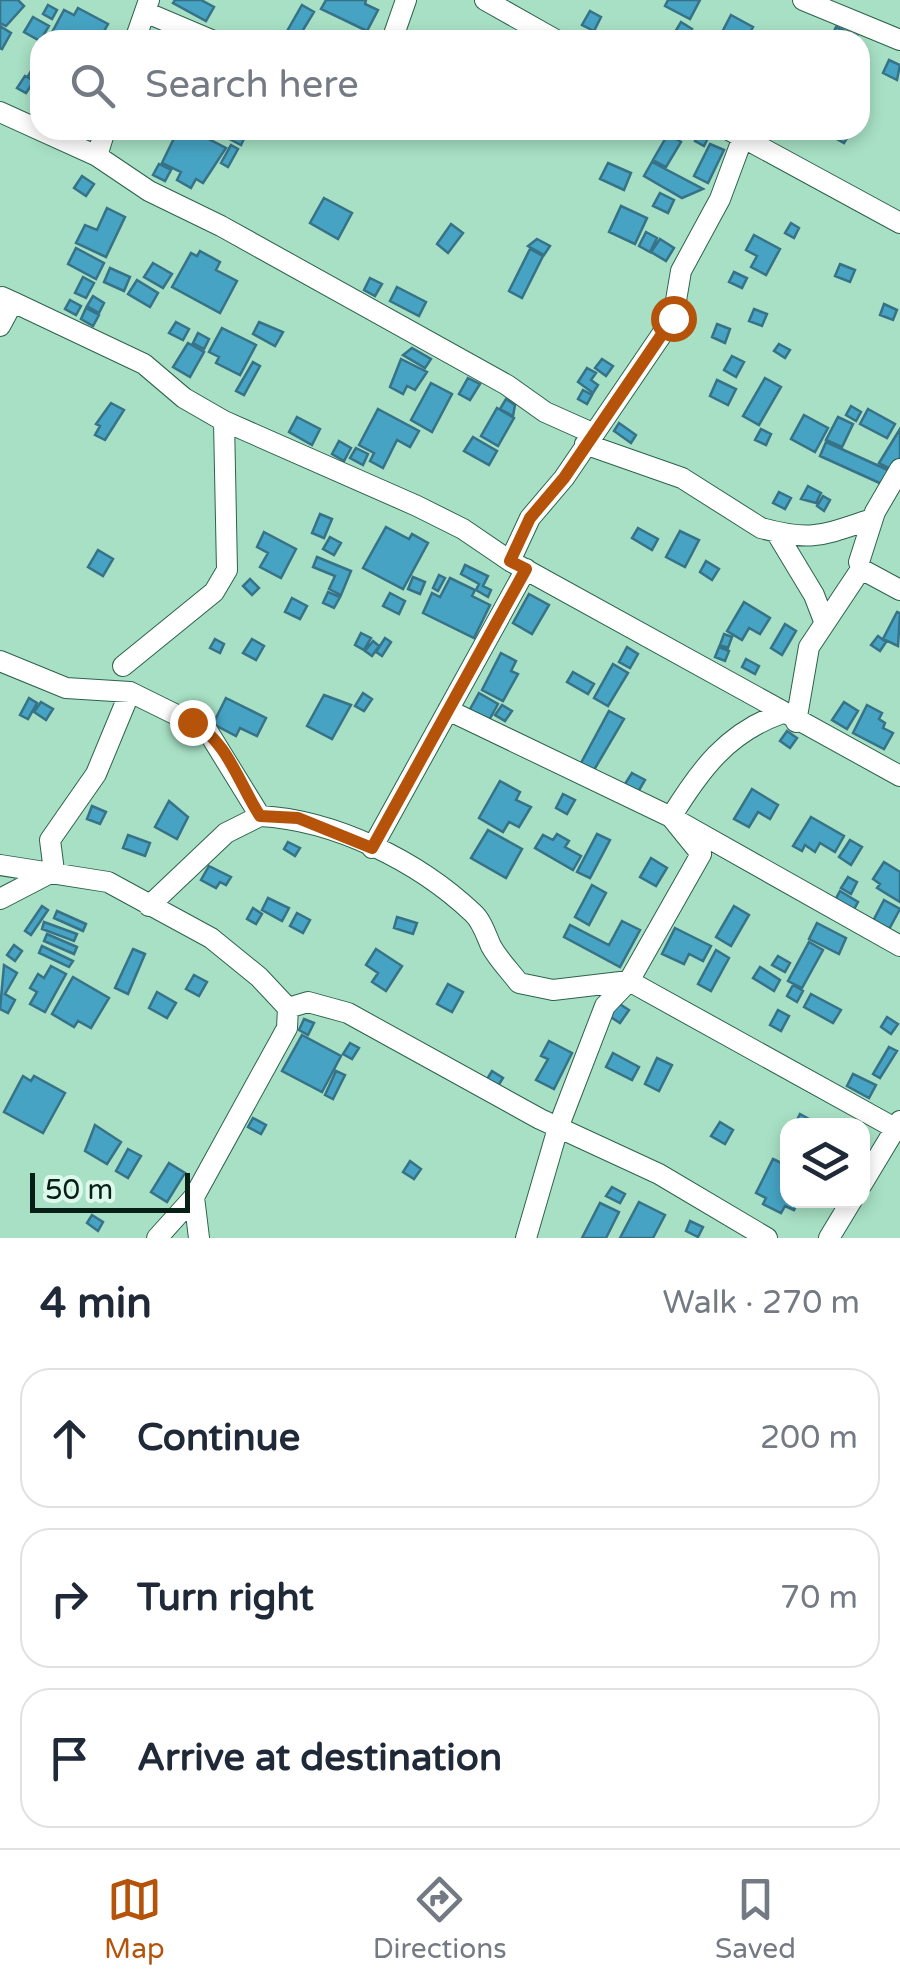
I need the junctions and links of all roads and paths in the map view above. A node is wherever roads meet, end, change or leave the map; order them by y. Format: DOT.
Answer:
graph roads {
  1 [pos="406,0"];
  2 [pos="485,0"];
  3 [pos="803,0"];
  4 [pos="146,4"];
  5 [pos="139,30"];
  6 [pos="194,30"];
  7 [pos="396,30"];
  8 [pos="538,30"];
  9 [pos="900,40"];
  10 [pos="0,112"];
  11 [pos="30,126"];
  12 [pos="62,140"];
  13 [pos="103,140"];
  14 [pos="735,140"];
  15 [pos="747,140"];
  16 [pos="97,156"];
  17 [pos="900,223"];
  18 [pos="6,299"];
  19 [pos="0,326"];
  20 [pos="224,421"];
  21 [pos="588,438"];
  22 [pos="900,470"];
  23 [pos="872,519"];
  24 [pos="776,532"];
  25 [pos="518,565"];
  26 [pos="861,569"];
  27 [pos="900,590"];
  28 [pos="824,621"];
  29 [pos="0,661"];
  30 [pos="122,666"];
  31 [pos="130,692"];
  32 [pos="448,710"];
  33 [pos="788,718"];
  34 [pos="900,776"];
  35 [pos="260,816"];
  36 [pos="671,817"];
  37 [pos="372,848"];
  38 [pos="0,865"];
  39 [pos="54,871"];
  40 [pos="0,899"];
  41 [pos="148,906"];
  42 [pos="900,946"];
  43 [pos="630,981"];
  44 [pos="288,1008"];
  45 [pos="899,1127"];
  46 [pos="558,1128"];
  47 [pos="870,1172"];
  48 [pos="194,1197"];
  49 [pos="847,1208"];
  50 [pos="157,1238"];
  51 [pos="199,1238"];
  52 [pos="526,1238"];
  53 [pos="767,1238"];
  54 [pos="829,1238"];
  1 -- 7 [label="street"];
  2 -- 8 [label="street"];
  3 -- 9 [label="street"];
  4 -- 5 [label="street"];
  4 -- 6 [label="street"];
  10 -- 11 [label="street"];
  12 -- 16 [label="street"];
  13 -- 16 [label="street"];
  14 -- 21 [label="street"];
  15 -- 17 [label="street"];
  16 -- 21 [label="street"];
  18 -- 19 [label="street"];
  18 -- 20 [label="street"];
  20 -- 25 [label="street"];
  20 -- 30 [label="street"];
  21 -- 24 [label="street"];
  21 -- 25 [label="street"];
  22 -- 23 [label="street"];
  23 -- 24 [label="street"];
  23 -- 26 [label="street"];
  24 -- 28 [label="street"];
  25 -- 32 [label="street"];
  25 -- 33 [label="street"];
  26 -- 27 [label="street"];
  26 -- 28 [label="street"];
  28 -- 33 [label="street"];
  29 -- 31 [label="street"];
  31 -- 35 [label="street"];
  31 -- 39 [label="street"];
  32 -- 36 [label="street"];
  32 -- 37 [label="street"];
  33 -- 34 [label="street"];
  33 -- 36 [label="street"];
  35 -- 37 [label="street"];
  35 -- 41 [label="street"];
  36 -- 42 [label="street"];
  36 -- 43 [label="street"];
  37 -- 43 [label="street"];
  38 -- 39 [label="street"];
  39 -- 40 [label="street"];
  39 -- 41 [label="street"];
  41 -- 44 [label="street"];
  43 -- 45 [label="street"];
  43 -- 46 [label="street"];
  44 -- 46 [label="street"];
  44 -- 48 [label="street"];
  45 -- 47 [label="street"];
  46 -- 52 [label="street"];
  46 -- 53 [label="street"];
  48 -- 50 [label="street"];
  48 -- 51 [label="street"];
  49 -- 54 [label="street"];
}
